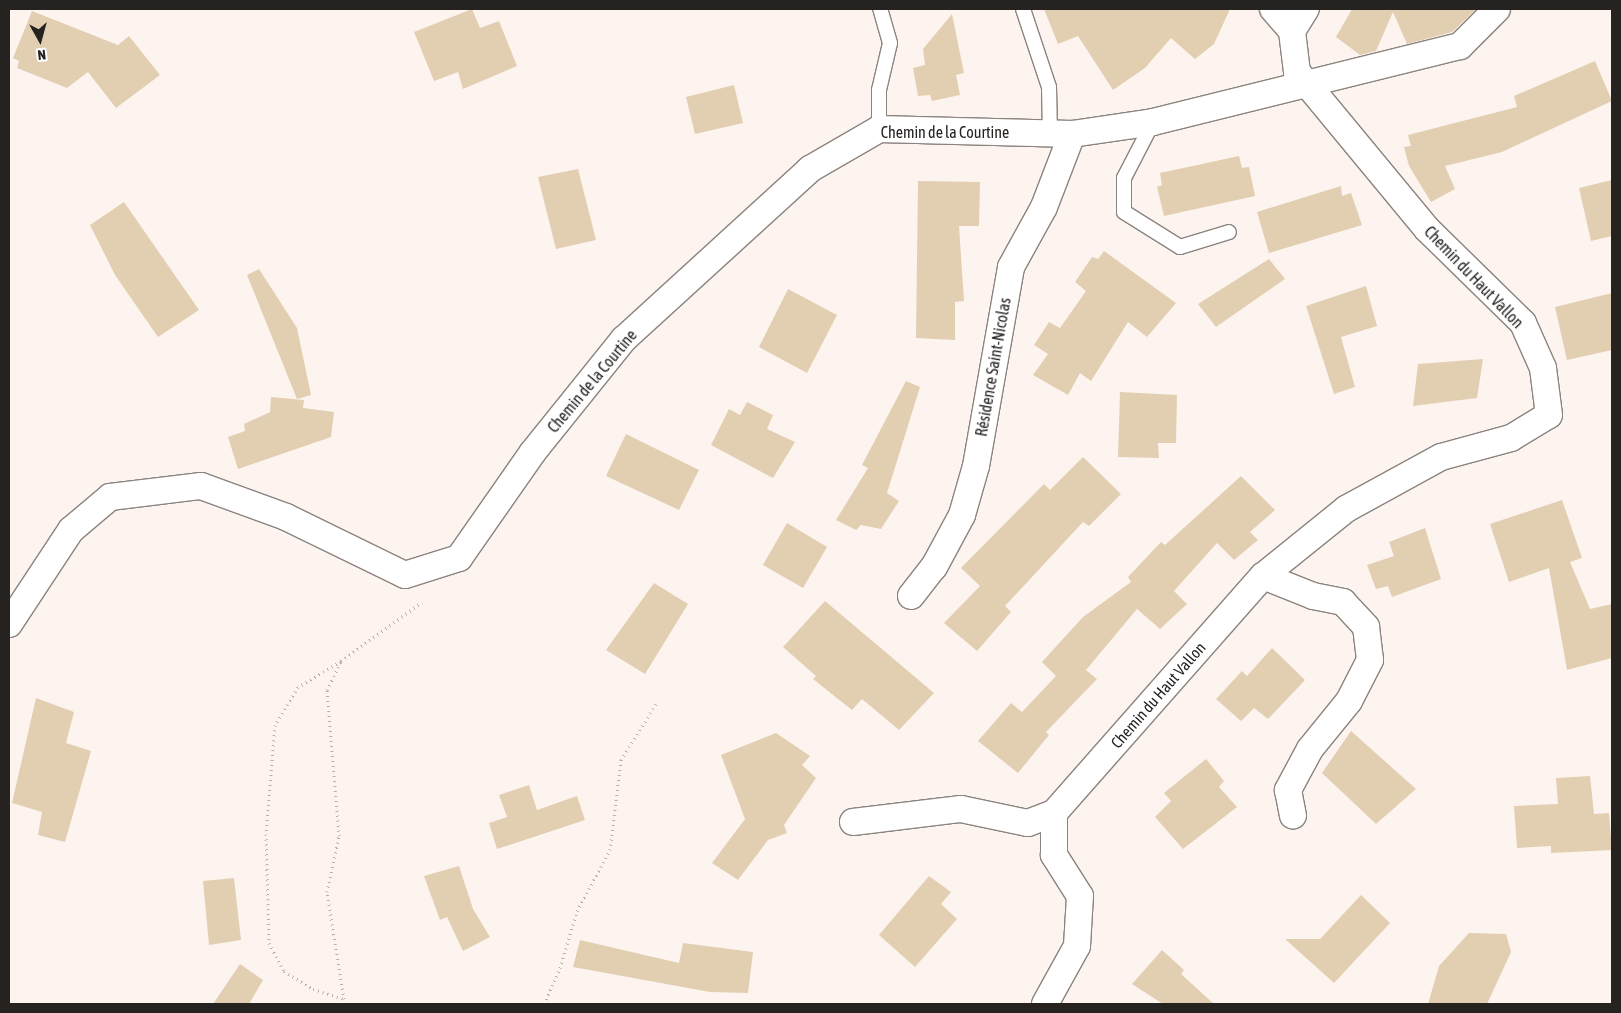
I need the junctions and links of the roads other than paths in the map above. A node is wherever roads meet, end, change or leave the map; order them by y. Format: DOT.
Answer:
graph roads {
  1 [pos="880,9"];
  2 [pos="1023,9"];
  3 [pos="1273,9"];
  4 [pos="1306,9"];
  5 [pos="1497,9"];
  6 [pos="1292,31"];
  7 [pos="1306,84"];
  8 [pos="1153,122"];
  9 [pos="879,129"];
  10 [pos="1061,134"];
  11 [pos="1229,232"];
  12 [pos="1263,576"];
  13 [pos="911,596"];
  14 [pos="9,624"];
  15 [pos="1054,813"];
  16 [pos="1293,816"];
  17 [pos="853,822"];
  18 [pos="1045,1004"];
  1 -- 9 [label="lane"];
  2 -- 10 [label="lane"];
  3 -- 6 [label="street"];
  4 -- 6 [label="street"];
  5 -- 7 [label="street, Chemin de la Courtine"];
  6 -- 7 [label="street"];
  7 -- 8 [label="street, Chemin de la Courtine"];
  7 -- 12 [label="street, Chemin du Haut Vallon"];
  8 -- 10 [label="street, Chemin de la Courtine"];
  8 -- 11 [label="lane"];
  9 -- 10 [label="street, Chemin de la Courtine"];
  9 -- 14 [label="street, Chemin de la Courtine"];
  10 -- 13 [label="street, Résidence Saint-Nicolas"];
  12 -- 15 [label="street, Chemin du Haut Vallon"];
  12 -- 16 [label="street"];
  15 -- 17 [label="street, Chemin du Haut Vallon"];
  15 -- 18 [label="street"];
}
